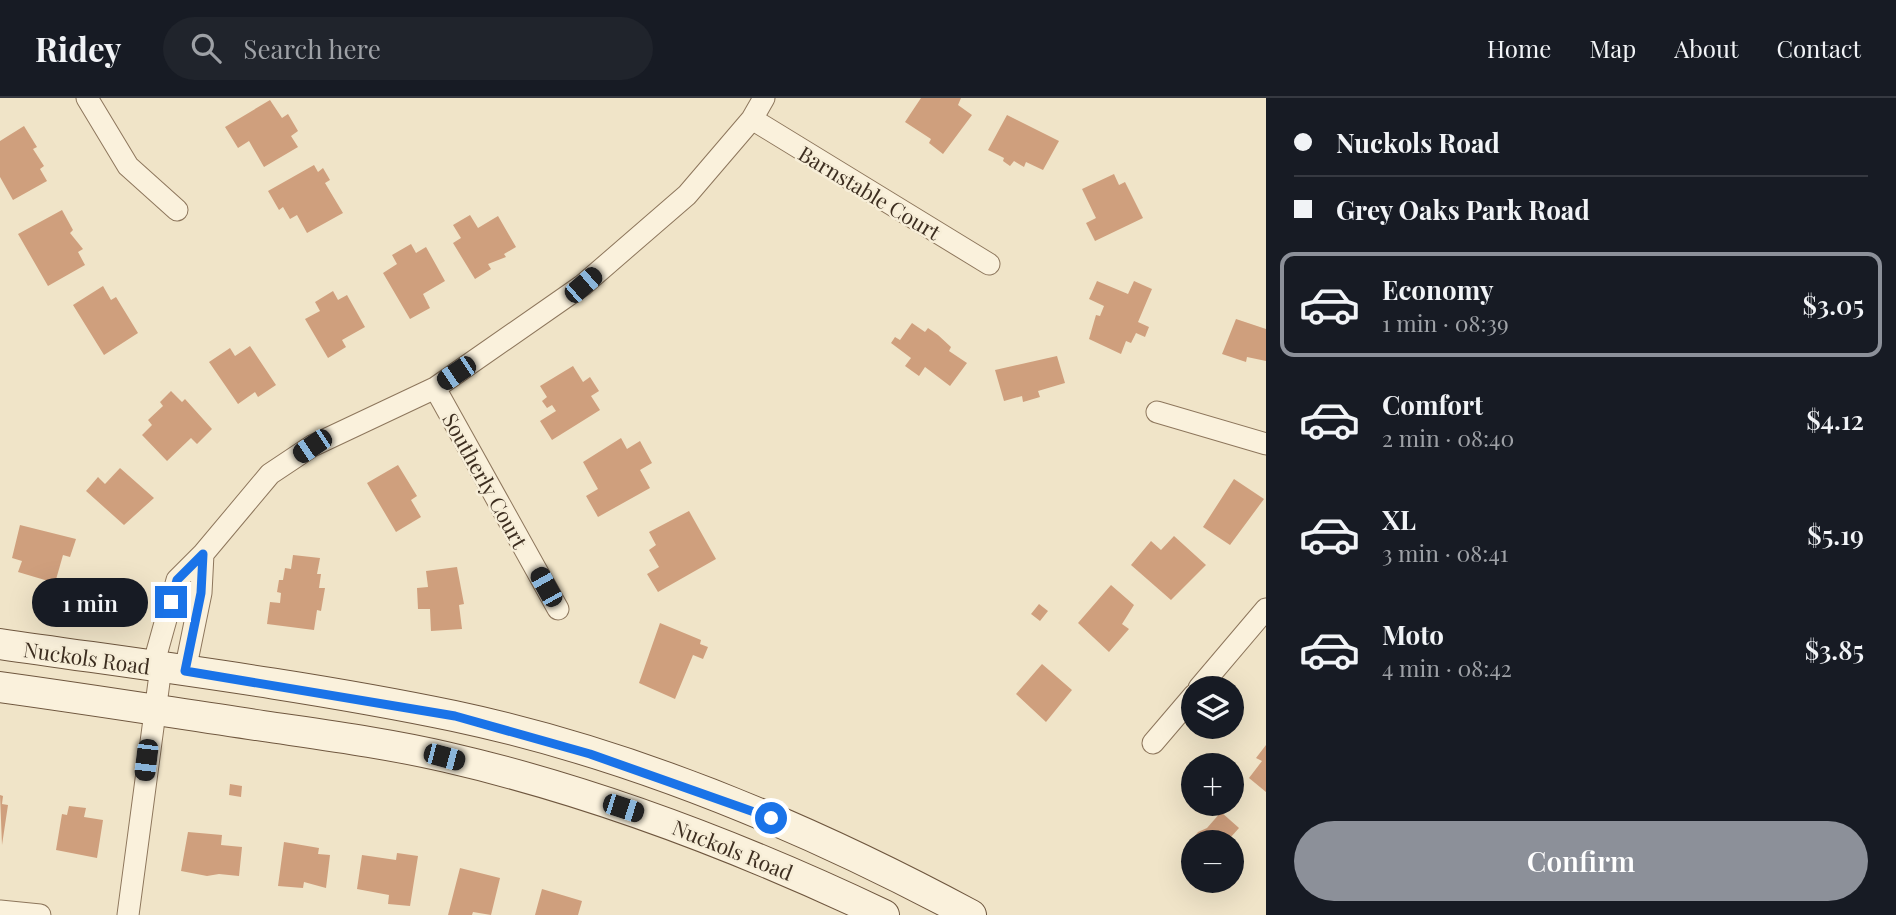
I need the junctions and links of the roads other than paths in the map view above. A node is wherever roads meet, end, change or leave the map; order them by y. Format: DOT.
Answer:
graph roads {
  1 [pos="87,98"];
  2 [pos="764,98"];
  3 [pos="752,119"];
  4 [pos="177,210"];
  5 [pos="989,264"];
  6 [pos="435,388"];
  7 [pos="1157,412"];
  8 [pos="1266,444"];
  9 [pos="203,554"];
  10 [pos="558,609"];
  11 [pos="1266,609"];
  12 [pos="0,644"];
  13 [pos="166,668"];
  14 [pos="1209,676"];
  15 [pos="0,687"];
  16 [pos="153,709"];
  17 [pos="1181,710"];
  18 [pos="1153,743"];
  19 [pos="0,911"];
  20 [pos="40,915"];
  21 [pos="128,915"];
  22 [pos="884,915"];
  23 [pos="971,915"];
  1 -- 4 [label="street"];
  2 -- 3 [label="street"];
  3 -- 5 [label="street, Barnstable Court"];
  3 -- 6 [label="street"];
  6 -- 9 [label="street"];
  6 -- 10 [label="street, Southerly Court"];
  7 -- 8 [label="street"];
  9 -- 13 [label="street"];
  9 -- 13 [label="street"];
  11 -- 14 [label="street"];
  12 -- 13 [label="main road, Nuckols Road"];
  13 -- 16 [label="street"];
  13 -- 23 [label="main road, Nuckols Road"];
  15 -- 16 [label="main road, Nuckols Road"];
  16 -- 21 [label="street"];
  16 -- 22 [label="main road, Nuckols Road"];
  17 -- 18 [label="street"];
  19 -- 20 [label="street"];
}
